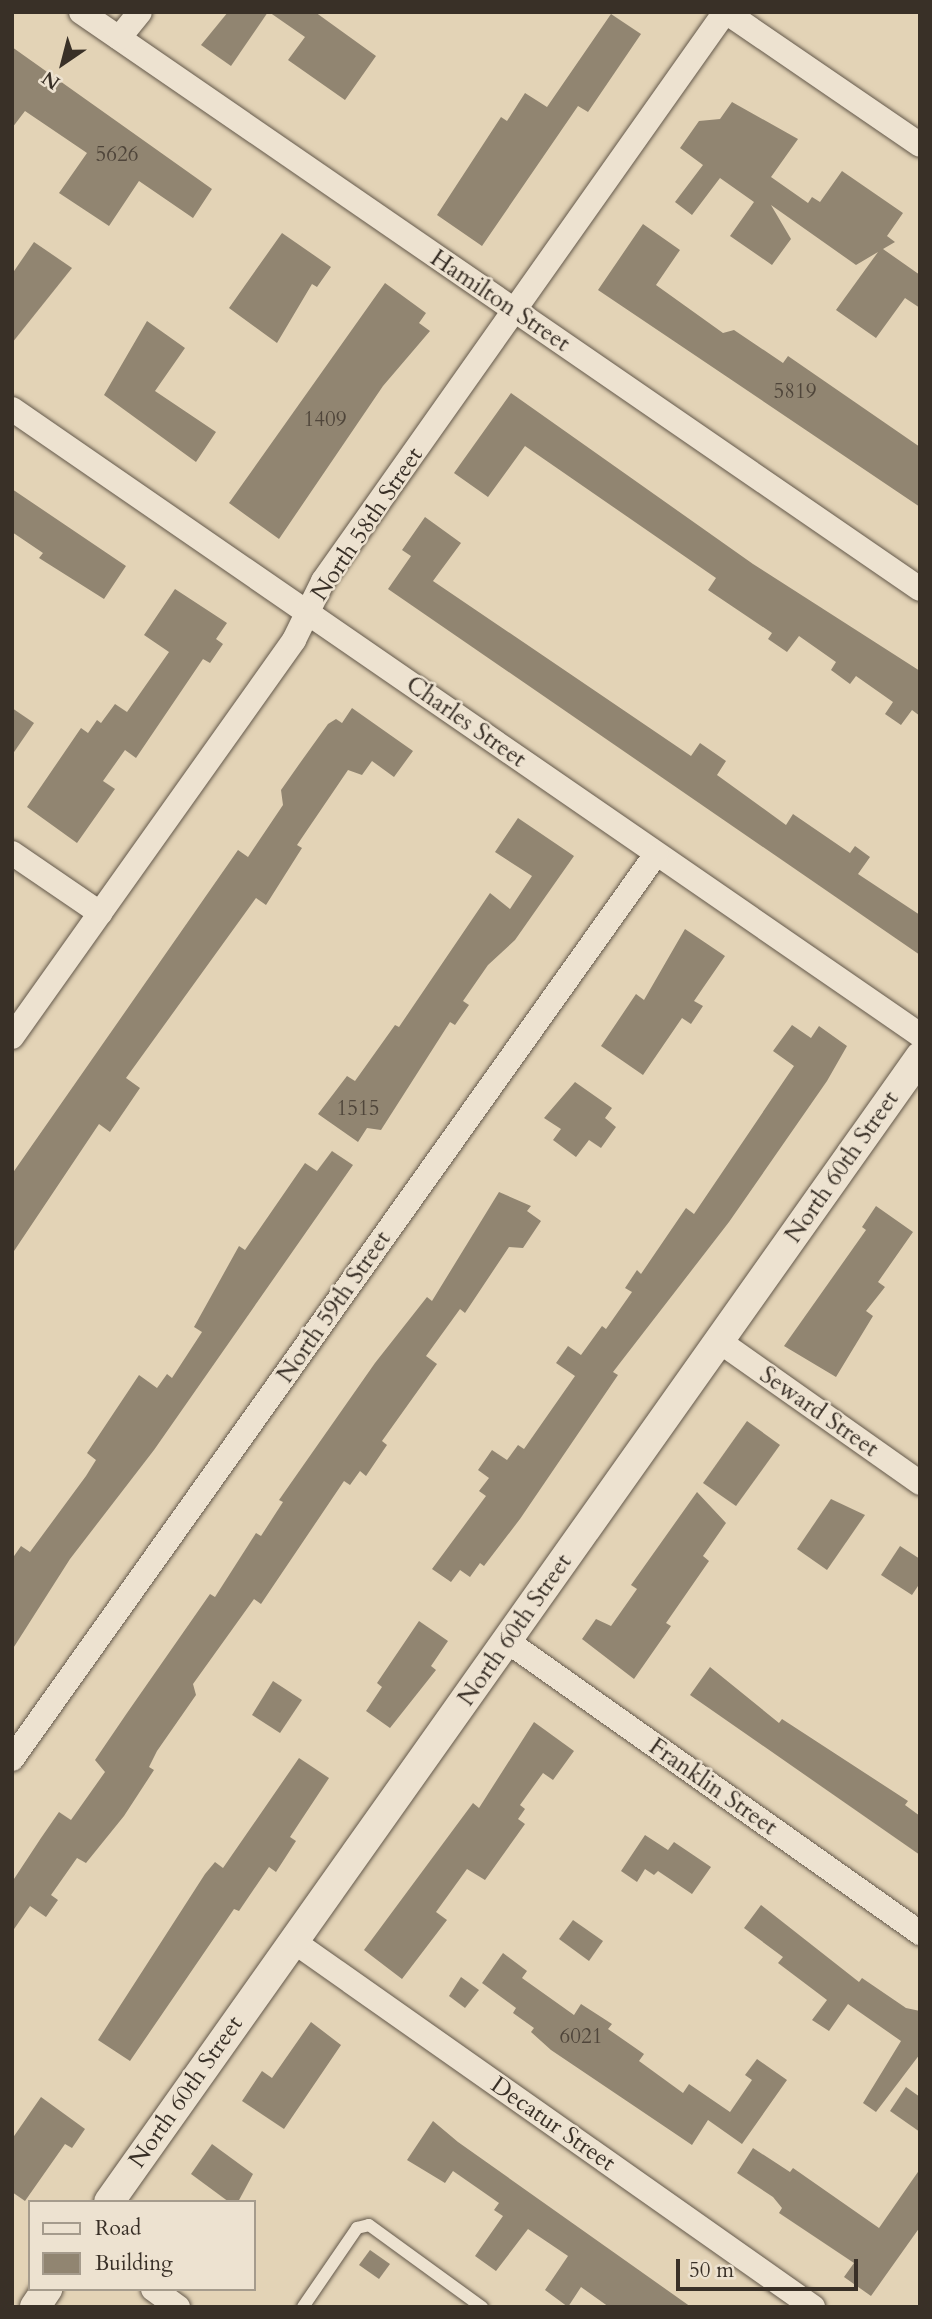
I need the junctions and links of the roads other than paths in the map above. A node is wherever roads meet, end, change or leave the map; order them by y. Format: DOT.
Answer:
graph roads {
  1 [pos="81,12"];
  2 [pos="140,12"];
  3 [pos="726,12"];
  4 [pos="119,38"];
  5 [pos="920,145"];
  6 [pos="515,311"];
  7 [pos="12,409"];
  8 [pos="920,589"];
  9 [pos="307,612"];
  10 [pos="12,853"];
  11 [pos="656,854"];
  12 [pos="100,913"];
  13 [pos="920,1035"];
  14 [pos="12,1037"];
  15 [pos="920,1058"];
  16 [pos="719,1341"];
  17 [pos="920,1483"];
  18 [pos="508,1641"];
  19 [pos="12,1759"];
  20 [pos="920,1933"];
  21 [pos="293,1941"];
  22 [pos="110,2200"];
  23 [pos="46,2291"];
  24 [pos="156,2291"];
  25 [pos="34,2307"];
  26 [pos="177,2307"];
  27 [pos="303,2307"];
  28 [pos="482,2307"];
  29 [pos="813,2307"];
  1 -- 4 [label="street, Hamilton Street"];
  2 -- 4 [label="street"];
  3 -- 5 [label="street"];
  3 -- 6 [label="street, North 58th Street"];
  4 -- 6 [label="street, Hamilton Street"];
  6 -- 8 [label="street, Hamilton Street"];
  6 -- 9 [label="street, North 58th Street"];
  7 -- 9 [label="street, Charles Street"];
  9 -- 11 [label="street, Charles Street"];
  9 -- 12 [label="street, North 58th Street"];
  10 -- 12 [label="street"];
  11 -- 13 [label="street, Charles Street"];
  11 -- 19 [label="street, North 59th Street"];
  12 -- 14 [label="street, North 58th Street"];
  15 -- 16 [label="street, North 60th Street"];
  16 -- 17 [label="street, Seward Street"];
  16 -- 18 [label="street, North 60th Street"];
  18 -- 20 [label="street, Franklin Street"];
  18 -- 21 [label="street, North 60th Street"];
  21 -- 22 [label="street, North 60th Street"];
  21 -- 29 [label="street, Decatur Street"];
  23 -- 25 [label="street"];
  24 -- 26 [label="street"];
  27 -- 28 [label="lane"];
}
